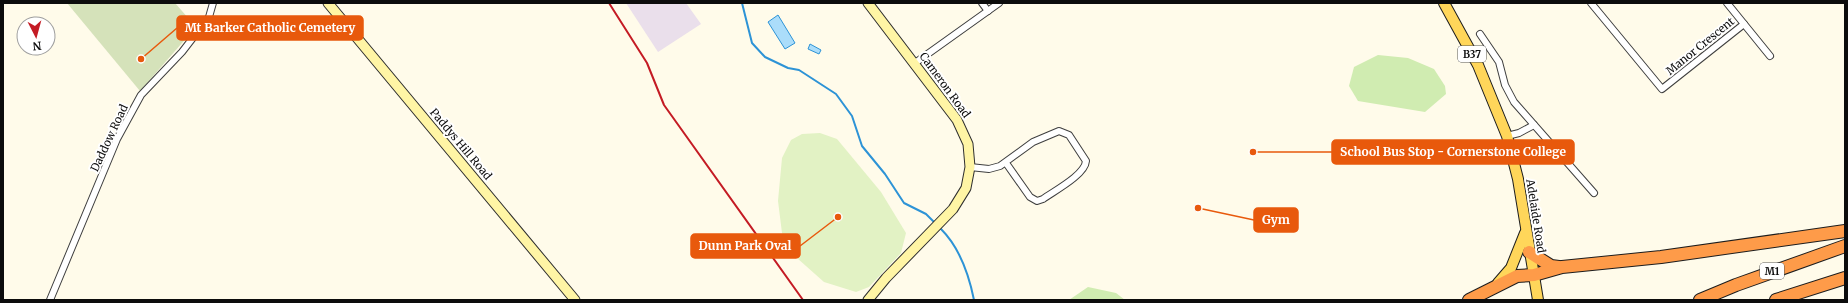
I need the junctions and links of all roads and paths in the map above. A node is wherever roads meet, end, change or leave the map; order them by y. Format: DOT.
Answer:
graph roads {
  1 [pos="213,3"];
  2 [pos="328,3"];
  3 [pos="868,3"];
  4 [pos="982,3"];
  5 [pos="1000,3"];
  6 [pos="1444,3"];
  7 [pos="1590,3"];
  8 [pos="1727,3"];
  9 [pos="988,11"];
  10 [pos="1744,24"];
  11 [pos="1480,34"];
  12 [pos="1770,56"];
  13 [pos="915,63"];
  14 [pos="1534,125"];
  15 [pos="1507,136"];
  16 [pos="1006,163"];
  17 [pos="970,167"];
  18 [pos="1594,193"];
  19 [pos="1526,231"];
  20 [pos="1845,231"];
  21 [pos="1845,246"];
  22 [pos="1529,252"];
  23 [pos="1562,267"];
  24 [pos="1534,275"];
  25 [pos="1845,278"];
  26 [pos="1495,286"];
  27 [pos="50,300"];
  28 [pos="574,300"];
  29 [pos="868,300"];
  30 [pos="1469,300"];
  31 [pos="1538,300"];
  32 [pos="1700,300"];
  33 [pos="1776,300"];
  1 -- 27 [label="street, Daddow Road"];
  2 -- 28 [label="street, Paddys Hill Road"];
  3 -- 13 [label="street, Cameron Road"];
  4 -- 9 [label="street"];
  5 -- 9 [label="street"];
  6 -- 15 [label="main road, Adelaide Road / B37"];
  7 -- 10 [label="street, Manor Crescent"];
  8 -- 10 [label="street"];
  9 -- 13 [label="street"];
  10 -- 12 [label="street"];
  11 -- 14 [label="street"];
  13 -- 17 [label="street, Cameron Road"];
  14 -- 15 [label="street"];
  14 -- 18 [label="street"];
  15 -- 19 [label="main road, Adelaide Road / B37"];
  16 -- 16 [label="street"];
  16 -- 17 [label="street"];
  17 -- 29 [label="street, Cameron Road"];
  19 -- 22 [label="main road, Adelaide Road / B37"];
  19 -- 26 [label="main road"];
  20 -- 23 [label="highway"];
  21 -- 32 [label="highway, M1"];
  22 -- 23 [label="highway"];
  22 -- 24 [label="main road, Adelaide Road / B37"];
  23 -- 24 [label="highway"];
  24 -- 26 [label="highway"];
  24 -- 31 [label="main road, Adelaide Road / B37"];
  25 -- 33 [label="highway, M1"];
  26 -- 30 [label="highway"];
}
